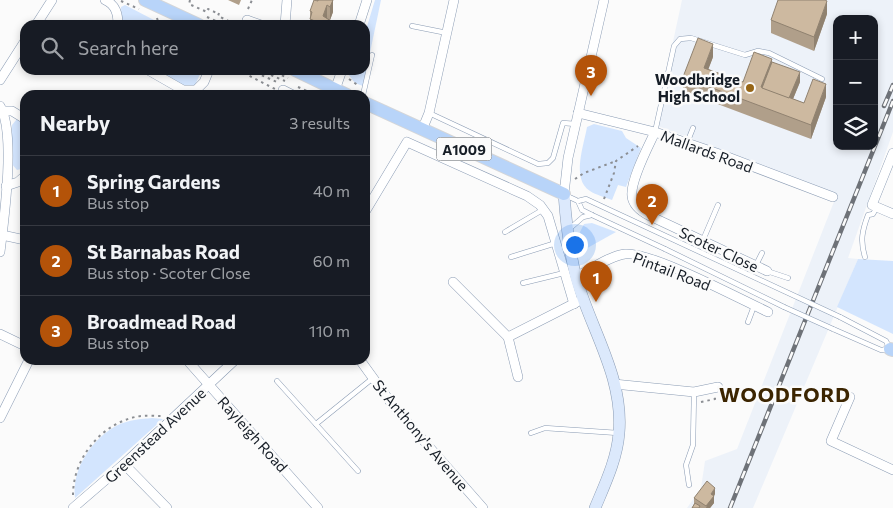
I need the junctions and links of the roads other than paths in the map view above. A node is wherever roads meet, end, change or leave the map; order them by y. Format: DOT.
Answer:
graph roads {
  1 [pos="52,0"];
  2 [pos="105,0"];
  3 [pos="145,0"];
  4 [pos="286,0"];
  5 [pos="367,0"];
  6 [pos="454,0"];
  7 [pos="604,0"];
  8 [pos="39,20"];
  9 [pos="118,20"];
  10 [pos="177,20"];
  11 [pos="285,20"];
  12 [pos="361,20"];
  13 [pos="412,26"];
  14 [pos="447,33"];
  15 [pos="20,49"];
  16 [pos="372,55"];
  17 [pos="370,64"];
  18 [pos="159,75"];
  19 [pos="207,75"];
  20 [pos="305,75"];
  21 [pos="342,75"];
  22 [pos="368,75"];
  23 [pos="822,79"];
  24 [pos="0,80"];
  25 [pos="184,90"];
  26 [pos="196,90"];
  27 [pos="337,90"];
  28 [pos="341,90"];
  29 [pos="365,90"];
  30 [pos="370,105"];
  31 [pos="2,108"];
  32 [pos="429,113"];
  33 [pos="578,113"];
  34 [pos="20,116"];
  35 [pos="576,124"];
  36 [pos="418,128"];
  37 [pos="693,128"];
  38 [pos="653,136"];
  39 [pos="408,142"];
  40 [pos="4,143"];
  41 [pos="687,143"];
  42 [pos="893,153"];
  43 [pos="20,180"];
  44 [pos="6,186"];
  45 [pos="564,194"];
  46 [pos="833,198"];
  47 [pos="578,201"];
  48 [pos="370,204"];
  49 [pos="718,205"];
  50 [pos="874,206"];
  51 [pos="544,209"];
  52 [pos="893,214"];
  53 [pos="592,215"];
  54 [pos="567,230"];
  55 [pos="505,232"];
  56 [pos="2,235"];
  57 [pos="20,239"];
  58 [pos="703,241"];
  59 [pos="557,243"];
  60 [pos="0,252"];
  61 [pos="762,253"];
  62 [pos="512,257"];
  63 [pos="865,257"];
  64 [pos="756,266"];
  65 [pos="767,271"];
  66 [pos="564,273"];
  67 [pos="576,277"];
  68 [pos="788,278"];
  69 [pos="453,282"];
  70 [pos="523,283"];
  71 [pos="578,302"];
  72 [pos="754,306"];
  73 [pos="768,312"];
  74 [pos="748,322"];
  75 [pos="0,334"];
  76 [pos="508,337"];
  77 [pos="20,344"];
  78 [pos="891,349"];
  79 [pos="26,365"];
  80 [pos="191,365"];
  81 [pos="230,365"];
  82 [pos="364,365"];
  83 [pos="518,377"];
  84 [pos="373,378"];
  85 [pos="277,381"];
  86 [pos="614,384"];
  87 [pos="209,385"];
  88 [pos="718,387"];
  89 [pos="694,392"];
  90 [pos="850,397"];
  91 [pos="0,418"];
  92 [pos="316,424"];
  93 [pos="531,433"];
  94 [pos="619,433"];
  95 [pos="124,464"];
  96 [pos="893,470"];
  97 [pos="358,471"];
  98 [pos="689,485"];
  99 [pos="73,504"];
  100 [pos="167,508"];
  101 [pos="318,508"];
  102 [pos="483,508"];
  103 [pos="595,508"];
  1 -- 8 [label="street"];
  2 -- 9 [label="street"];
  3 -- 10 [label="main road"];
  4 -- 11 [label="street"];
  5 -- 12 [label="street"];
  6 -- 14 [label="street"];
  7 -- 33 [label="street"];
  13 -- 14 [label="lane"];
  14 -- 32 [label="street"];
  15 -- 24 [label="street"];
  16 -- 17 [label="lane"];
  18 -- 25 [label="street"];
  19 -- 26 [label="street"];
  20 -- 27 [label="main road"];
  21 -- 28 [label="street"];
  22 -- 29 [label="lane"];
  23 -- 38 [label="lane"];
  30 -- 36 [label="main road, A1009"];
  31 -- 34 [label="street"];
  31 -- 40 [label="street"];
  32 -- 35 [label="lane"];
  32 -- 36 [label="street"];
  33 -- 35 [label="street"];
  33 -- 38 [label="street, Mallards Road"];
  35 -- 45 [label="street"];
  36 -- 39 [label="street"];
  36 -- 45 [label="main road, A1009"];
  37 -- 41 [label="lane"];
  38 -- 41 [label="street, Mallards Road"];
  38 -- 58 [label="street, Scoter Close"];
  39 -- 48 [label="street"];
  39 -- 51 [label="street"];
  40 -- 44 [label="street"];
  41 -- 46 [label="street, Mallards Road"];
  42 -- 50 [label="street"];
  43 -- 44 [label="street"];
  44 -- 56 [label="street"];
  45 -- 47 [label="lane, A1009"];
  45 -- 54 [label="street"];
  47 -- 53 [label="lane, A1009"];
  47 -- 78 [label="lane, A1009, bridge"];
  49 -- 58 [label="lane"];
  50 -- 52 [label="street"];
  50 -- 63 [label="lane"];
  51 -- 55 [label="lane"];
  51 -- 59 [label="street"];
  53 -- 54 [label="lane"];
  53 -- 78 [label="lane, A1009, bridge"];
  54 -- 67 [label="street"];
  56 -- 57 [label="street"];
  56 -- 60 [label="street"];
  58 -- 64 [label="street, Scoter Close"];
  59 -- 62 [label="lane"];
  59 -- 66 [label="street"];
  61 -- 64 [label="lane"];
  64 -- 65 [label="street, Scoter Close"];
  65 -- 68 [label="lane"];
  66 -- 70 [label="lane"];
  66 -- 71 [label="street"];
  67 -- 71 [label="street"];
  67 -- 72 [label="street, Pintail Road"];
  69 -- 76 [label="street"];
  71 -- 76 [label="street"];
  71 -- 86 [label="street"];
  72 -- 73 [label="street, Pintail Road"];
  72 -- 74 [label="lane"];
  75 -- 77 [label="street"];
  76 -- 83 [label="street"];
  79 -- 91 [label="street"];
  80 -- 87 [label="street, Rayleigh Road"];
  81 -- 87 [label="street, Greenstead Avenue"];
  82 -- 84 [label="street, St Anthony's Avenue"];
  84 -- 92 [label="lane"];
  84 -- 102 [label="street, St Anthony's Avenue"];
  85 -- 92 [label="lane"];
  86 -- 89 [label="street"];
  86 -- 94 [label="street"];
  87 -- 95 [label="street, Greenstead Avenue"];
  87 -- 101 [label="street, Rayleigh Road"];
  88 -- 89 [label="street"];
  89 -- 98 [label="lane"];
  90 -- 96 [label="street"];
  92 -- 97 [label="lane"];
  93 -- 94 [label="lane"];
  94 -- 103 [label="street"];
  95 -- 99 [label="street, Greenstead Avenue"];
  95 -- 100 [label="street"];
}
